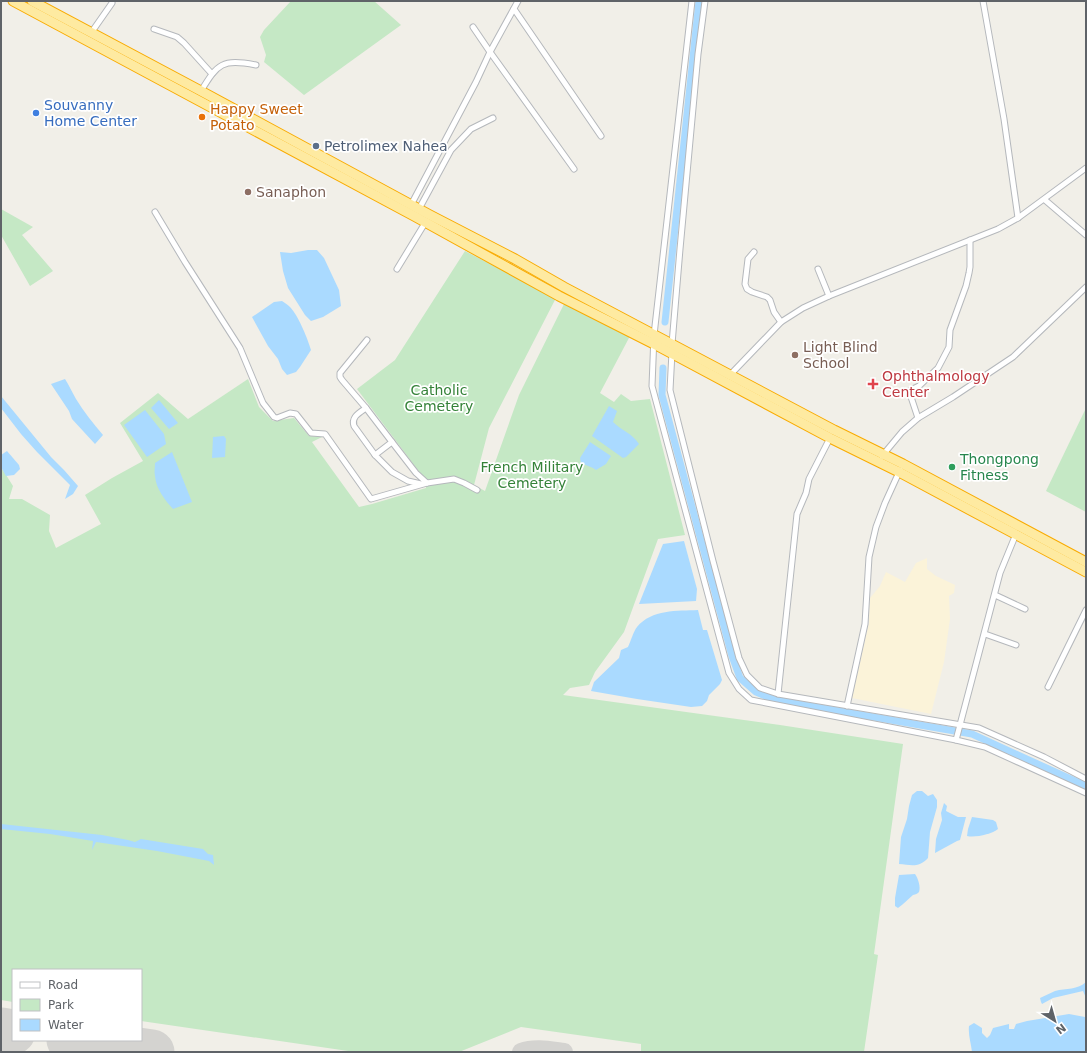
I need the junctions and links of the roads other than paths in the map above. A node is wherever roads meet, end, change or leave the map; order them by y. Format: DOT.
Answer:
graph roads {
  1 [pos="13,1"];
  2 [pos="32,1"];
  3 [pos="518,1"];
  4 [pos="692,1"];
  5 [pos="705,1"];
  6 [pos="983,1"];
  7 [pos="112,3"];
  8 [pos="514,9"];
  9 [pos="474,26"];
  10 [pos="154,30"];
  11 [pos="91,32"];
  12 [pos="490,52"];
  13 [pos="256,65"];
  14 [pos="212,74"];
  15 [pos="201,91"];
  16 [pos="493,118"];
  17 [pos="601,136"];
  18 [pos="1086,168"];
  19 [pos="574,169"];
  20 [pos="1044,200"];
  21 [pos="415,207"];
  22 [pos="155,212"];
  23 [pos="1018,218"];
  24 [pos="425,223"];
  25 [pos="1086,235"];
  26 [pos="970,240"];
  27 [pos="754,252"];
  28 [pos="397,269"];
  29 [pos="818,269"];
  30 [pos="1086,286"];
  31 [pos="829,296"];
  32 [pos="781,322"];
  33 [pos="367,340"];
  34 [pos="654,340"];
  35 [pos="672,349"];
  36 [pos="730,375"];
  37 [pos="366,408"];
  38 [pos="918,418"];
  39 [pos="830,438"];
  40 [pos="392,442"];
  41 [pos="375,456"];
  42 [pos="880,459"];
  43 [pos="901,468"];
  44 [pos="424,484"];
  45 [pos="477,490"];
  46 [pos="1016,534"];
  47 [pos="1086,562"];
  48 [pos="1086,572"];
  49 [pos="995,595"];
  50 [pos="1025,609"];
  51 [pos="1086,610"];
  52 [pos="985,634"];
  53 [pos="1016,645"];
  54 [pos="1048,687"];
  55 [pos="778,694"];
  56 [pos="847,706"];
  57 [pos="960,727"];
  58 [pos="957,739"];
  59 [pos="1086,779"];
  60 [pos="1086,793"];
  1 -- 24 [label="highway"];
  2 -- 11 [label="highway"];
  3 -- 8 [label="street"];
  4 -- 34 [label="street"];
  5 -- 35 [label="street"];
  6 -- 23 [label="street"];
  7 -- 11 [label="street"];
  8 -- 12 [label="street"];
  8 -- 17 [label="street"];
  9 -- 12 [label="street"];
  10 -- 14 [label="street"];
  11 -- 15 [label="highway"];
  12 -- 19 [label="street"];
  12 -- 21 [label="street"];
  13 -- 14 [label="street"];
  14 -- 15 [label="street"];
  15 -- 21 [label="highway"];
  16 -- 21 [label="street"];
  18 -- 20 [label="street"];
  20 -- 23 [label="street"];
  20 -- 25 [label="street"];
  21 -- 34 [label="highway"];
  22 -- 44 [label="street"];
  23 -- 26 [label="street"];
  24 -- 28 [label="street"];
  24 -- 34 [label="highway"];
  26 -- 31 [label="street"];
  26 -- 38 [label="street"];
  27 -- 32 [label="street"];
  29 -- 31 [label="street"];
  30 -- 38 [label="street"];
  31 -- 32 [label="street"];
  32 -- 36 [label="street"];
  33 -- 37 [label="street"];
  34 -- 35 [label="highway"];
  34 -- 58 [label="street"];
  35 -- 36 [label="highway"];
  35 -- 39 [label="highway"];
  35 -- 55 [label="street"];
  36 -- 42 [label="highway"];
  37 -- 40 [label="street"];
  37 -- 41 [label="street"];
  38 -- 42 [label="street"];
  39 -- 42 [label="highway"];
  39 -- 55 [label="street"];
  40 -- 41 [label="street"];
  40 -- 44 [label="street"];
  41 -- 44 [label="street"];
  42 -- 43 [label="highway"];
  43 -- 46 [label="highway"];
  43 -- 47 [label="highway"];
  43 -- 56 [label="street"];
  44 -- 45 [label="street"];
  46 -- 48 [label="highway"];
  46 -- 49 [label="street"];
  49 -- 50 [label="street"];
  49 -- 52 [label="street"];
  51 -- 54 [label="street"];
  52 -- 53 [label="street"];
  52 -- 57 [label="street"];
  55 -- 56 [label="street"];
  56 -- 57 [label="street"];
  57 -- 58 [label="street"];
  57 -- 59 [label="street"];
  58 -- 60 [label="street"];
}
